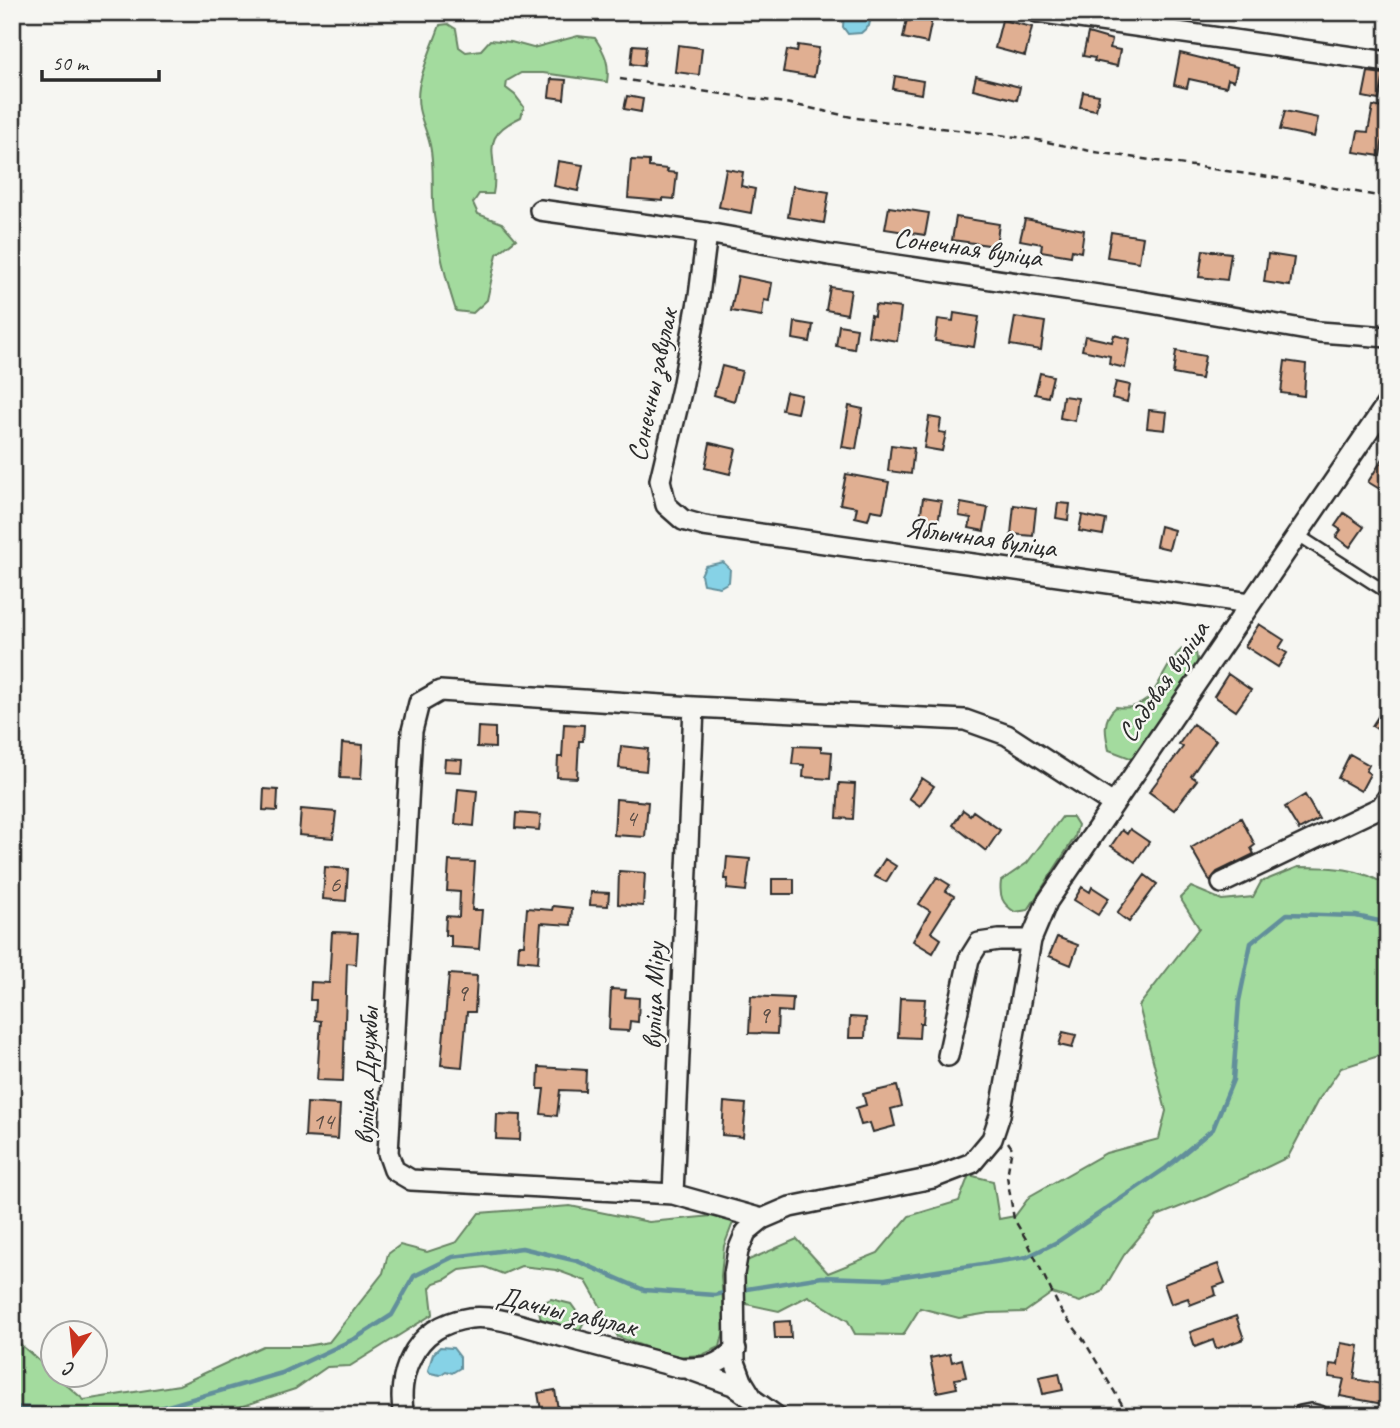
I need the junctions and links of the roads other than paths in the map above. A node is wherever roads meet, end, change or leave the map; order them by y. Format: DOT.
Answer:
graph roads {
  1 [pos="1037,12"];
  2 [pos="1388,62"];
  3 [pos="540,210"];
  4 [pos="707,233"];
  5 [pos="1388,337"];
  6 [pos="1388,402"];
  7 [pos="704,526"];
  8 [pos="1298,535"];
  9 [pos="1388,593"];
  10 [pos="1250,603"];
  11 [pos="694,707"];
  12 [pos="1113,804"];
  13 [pos="1386,806"];
  14 [pos="1222,883"];
  15 [pos="1031,940"];
  16 [pos="948,1056"];
  17 [pos="673,1194"];
  18 [pos="762,1219"];
  19 [pos="736,1349"];
  20 [pos="681,1368"];
  21 [pos="755,1402"];
  22 [pos="404,1416"];
  23 [pos="776,1416"];
  1 -- 2 [label="street"];
  3 -- 4 [label="street, Сонечная вуліца"];
  4 -- 5 [label="street, Сонечная вуліца"];
  4 -- 7 [label="street, Сонечны завулак"];
  6 -- 8 [label="street, Садовая вуліца"];
  7 -- 10 [label="street, Яблычная вуліца"];
  8 -- 9 [label="lane"];
  8 -- 10 [label="street, Садовая вуліца"];
  10 -- 12 [label="street, Садовая вуліца"];
  11 -- 12 [label="street"];
  11 -- 17 [label="street, вуліца Міру"];
  11 -- 17 [label="street, вуліца Дружбы"];
  12 -- 15 [label="street, Садовая вуліца"];
  13 -- 14 [label="street"];
  15 -- 16 [label="street"];
  15 -- 18 [label="street, Садовая вуліца"];
  17 -- 18 [label="street"];
  18 -- 19 [label="street"];
  19 -- 20 [label="street, Дачны завулак"];
  19 -- 21 [label="street"];
  20 -- 21 [label="street"];
  20 -- 22 [label="street, Дачны завулак"];
  21 -- 23 [label="street"];
}
